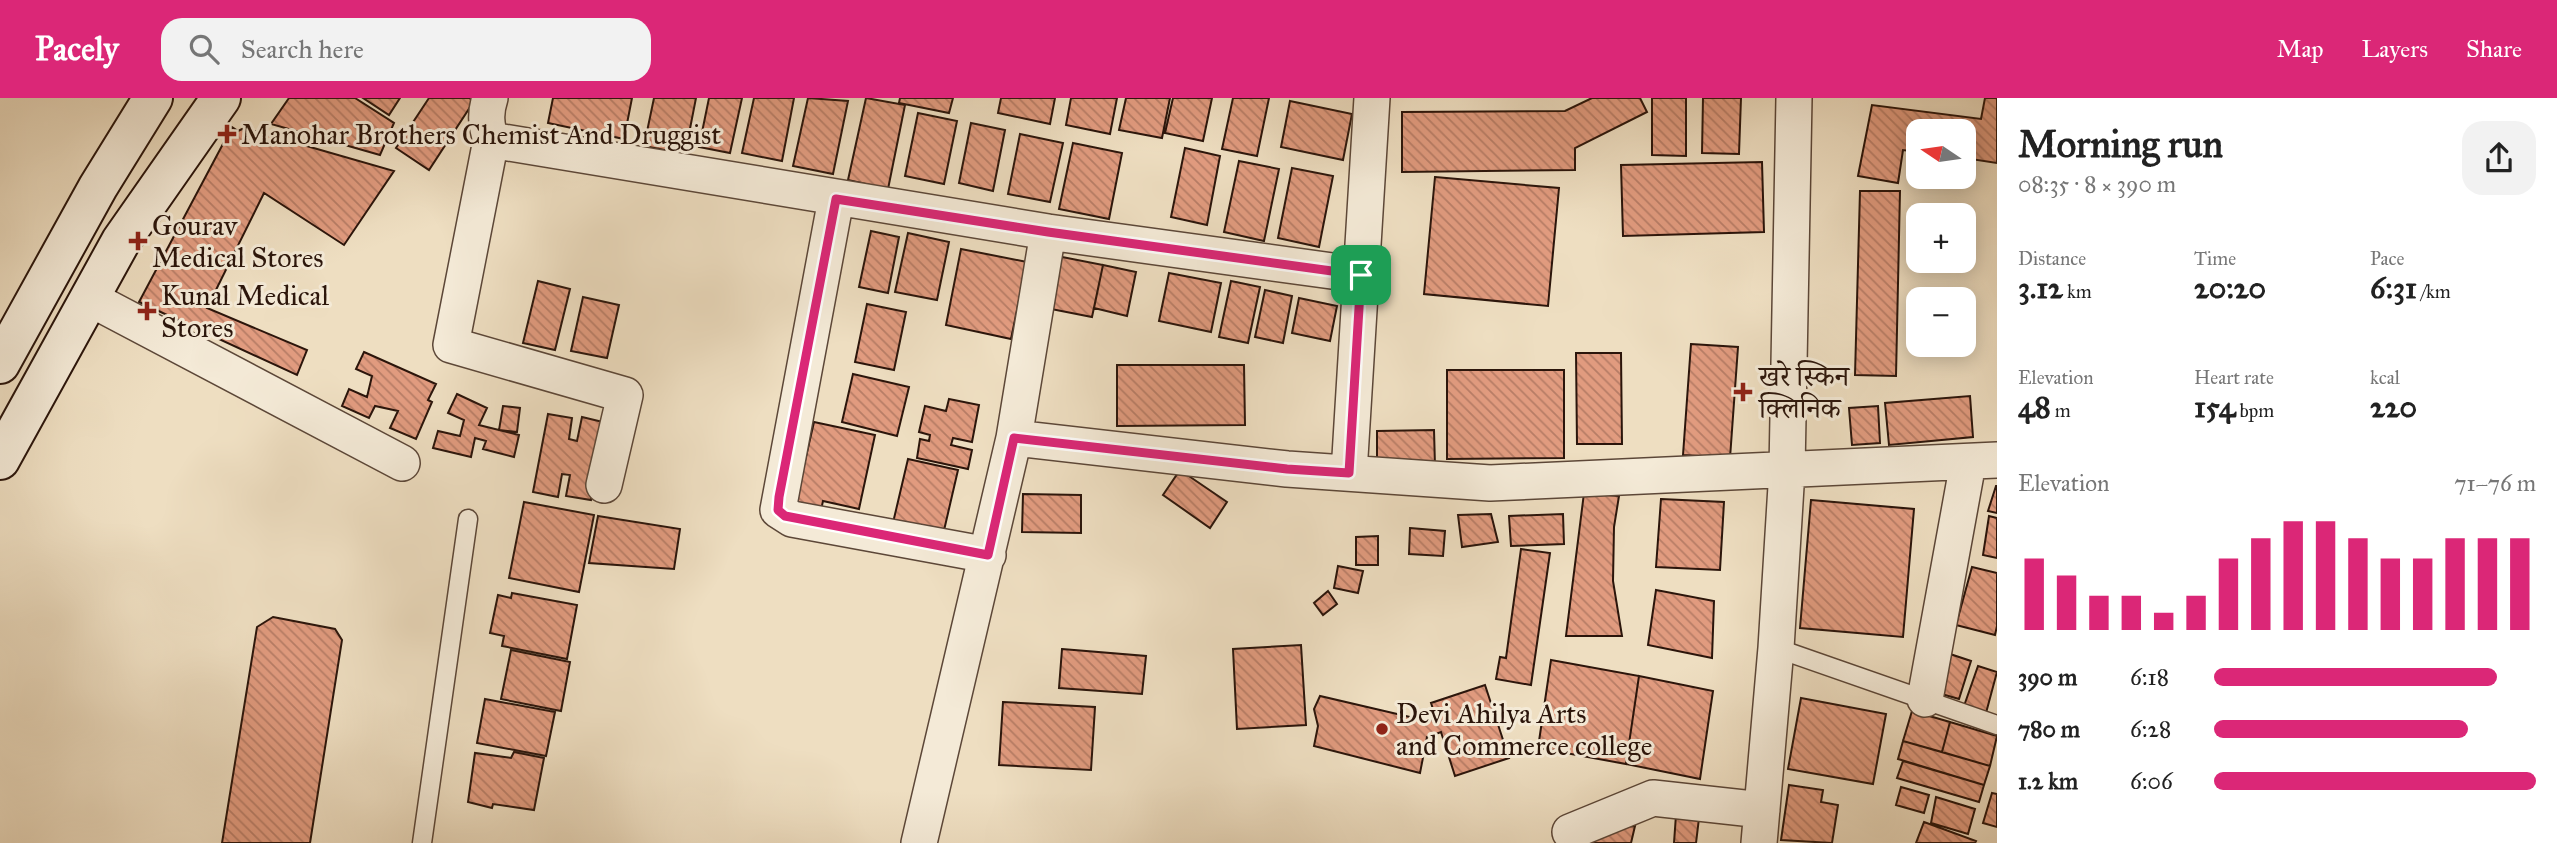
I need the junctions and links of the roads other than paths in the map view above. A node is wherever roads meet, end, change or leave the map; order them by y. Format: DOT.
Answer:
graph roads {
  1 [pos="153,98"];
  2 [pos="220,98"];
  3 [pos="490,98"];
  4 [pos="1372,98"];
  5 [pos="1794,98"];
  6 [pos="491,140"];
  7 [pos="836,199"];
  8 [pos="1048,232"];
  9 [pos="1361,275"];
  10 [pos="89,298"];
  11 [pos="0,364"];
  12 [pos="1014,438"];
  13 [pos="0,460"];
  14 [pos="1983,462"];
  15 [pos="402,463"];
  16 [pos="1787,470"];
  17 [pos="1349,473"];
  18 [pos="604,485"];
  19 [pos="468,519"];
  20 [pos="988,555"];
  21 [pos="1776,648"];
  22 [pos="1925,699"];
  23 [pos="1997,724"];
  24 [pos="1760,827"];
  25 [pos="1570,832"];
  26 [pos="422,843"];
  27 [pos="919,843"];
  1 -- 11 [label="main road"];
  2 -- 10 [label="main road"];
  3 -- 6 [label="street"];
  4 -- 9 [label="street"];
  5 -- 16 [label="street"];
  6 -- 7 [label="street"];
  6 -- 18 [label="street"];
  7 -- 8 [label="street"];
  7 -- 20 [label="street"];
  8 -- 9 [label="street"];
  8 -- 12 [label="street"];
  9 -- 17 [label="street"];
  10 -- 13 [label="main road"];
  10 -- 15 [label="street"];
  12 -- 17 [label="street"];
  12 -- 20 [label="street"];
  14 -- 16 [label="street"];
  14 -- 22 [label="street"];
  16 -- 17 [label="street"];
  16 -- 21 [label="street"];
  19 -- 26 [label="lane"];
  20 -- 27 [label="street"];
  21 -- 22 [label="lane"];
  21 -- 24 [label="street"];
  22 -- 23 [label="lane"];
  24 -- 25 [label="street"];
}
